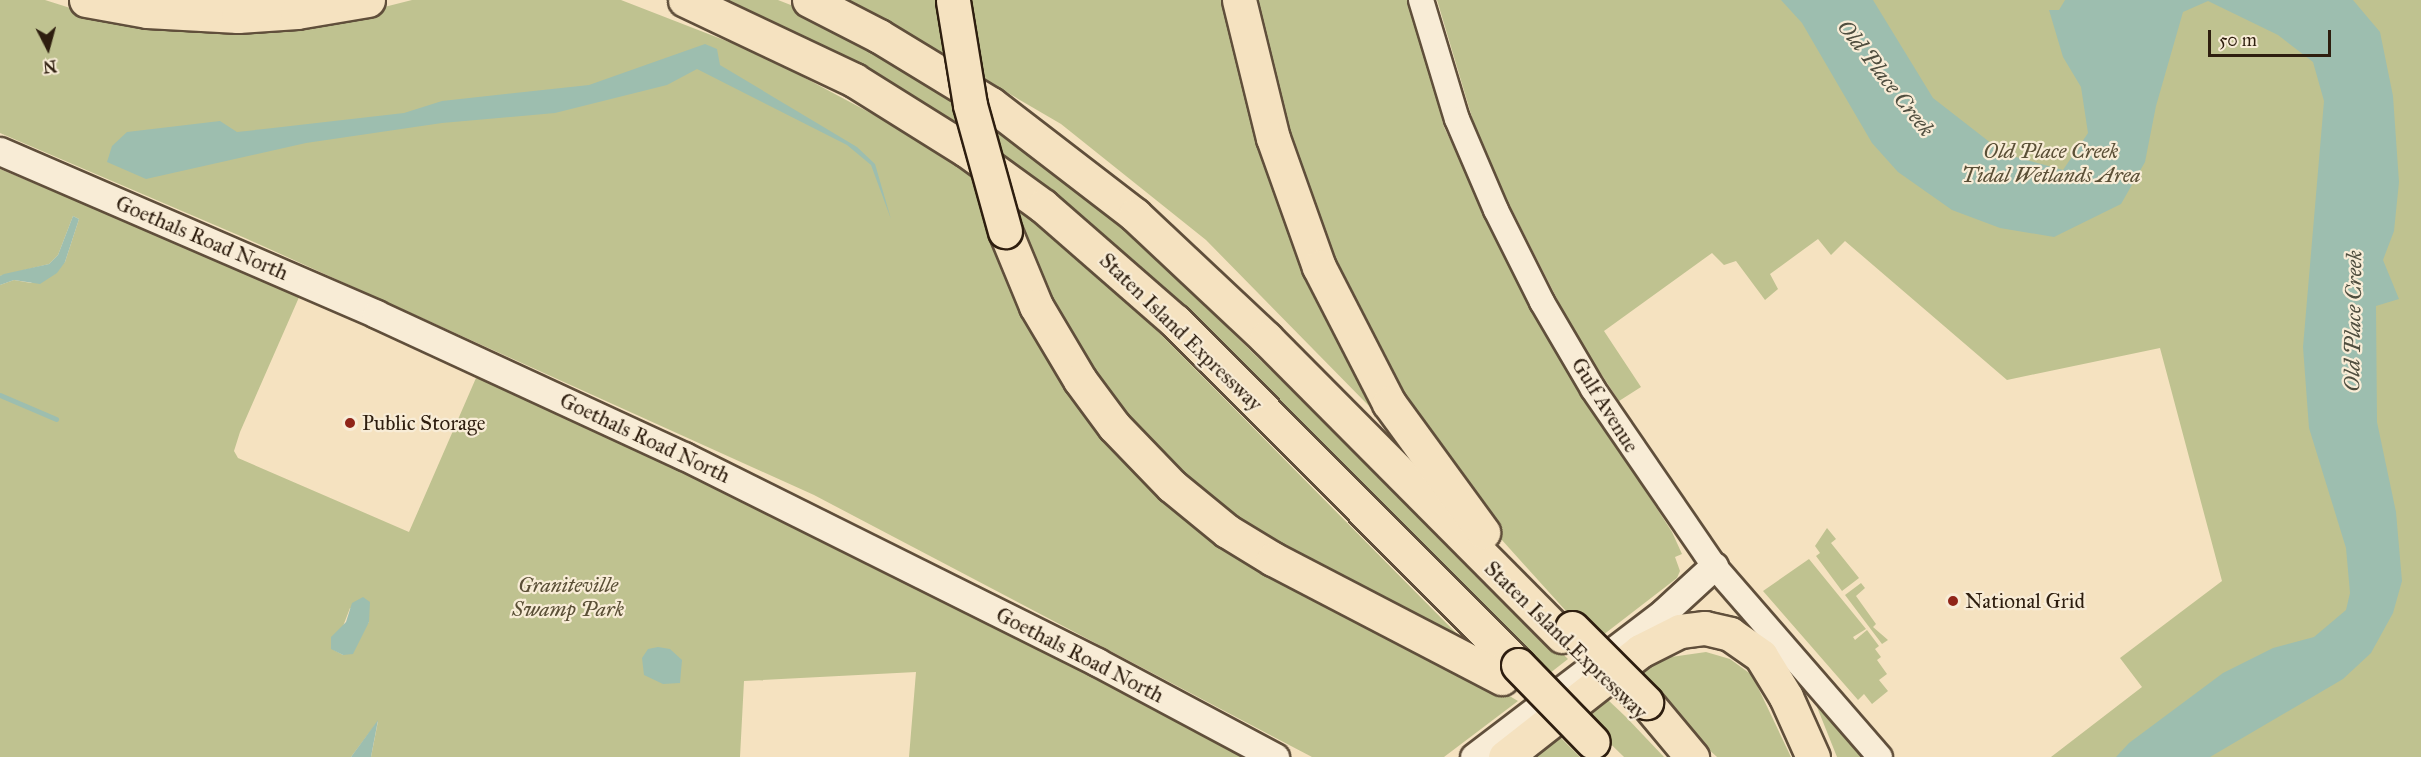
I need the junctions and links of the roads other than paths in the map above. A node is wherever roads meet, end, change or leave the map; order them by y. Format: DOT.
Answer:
graph roads {
  1 [pos="86,0"];
  2 [pos="368,0"];
  3 [pos="685,0"];
  4 [pos="809,0"];
  5 [pos="1239,0"];
  6 [pos="1422,0"];
  7 [pos="953,1"];
  8 [pos="0,151"];
  9 [pos="1714,566"];
  10 [pos="1567,632"];
  11 [pos="1790,655"];
  12 [pos="1510,672"];
  13 [pos="1594,751"];
  14 [pos="1275,757"];
  15 [pos="1474,757"];
  16 [pos="1505,757"];
  17 [pos="1690,757"];
  18 [pos="1813,757"];
  19 [pos="1831,757"];
  20 [pos="1880,757"];
  1 -- 2 [label="highway"];
  3 -- 12 [label="highway, Staten Island Expressway"];
  4 -- 10 [label="highway, Staten Island Expressway"];
  5 -- 10 [label="highway"];
  6 -- 9 [label="street, Gulf Avenue"];
  7 -- 12 [label="highway, bridge"];
  8 -- 14 [label="main road, Goethals Road North"];
  9 -- 11 [label="street, Gulf Avenue"];
  9 -- 15 [label="main road"];
  10 -- 17 [label="highway, Staten Island Expressway"];
  11 -- 19 [label="highway"];
  11 -- 20 [label="street, Gulf Avenue"];
  12 -- 13 [label="highway"];
  16 -- 18 [label="highway"];
}
